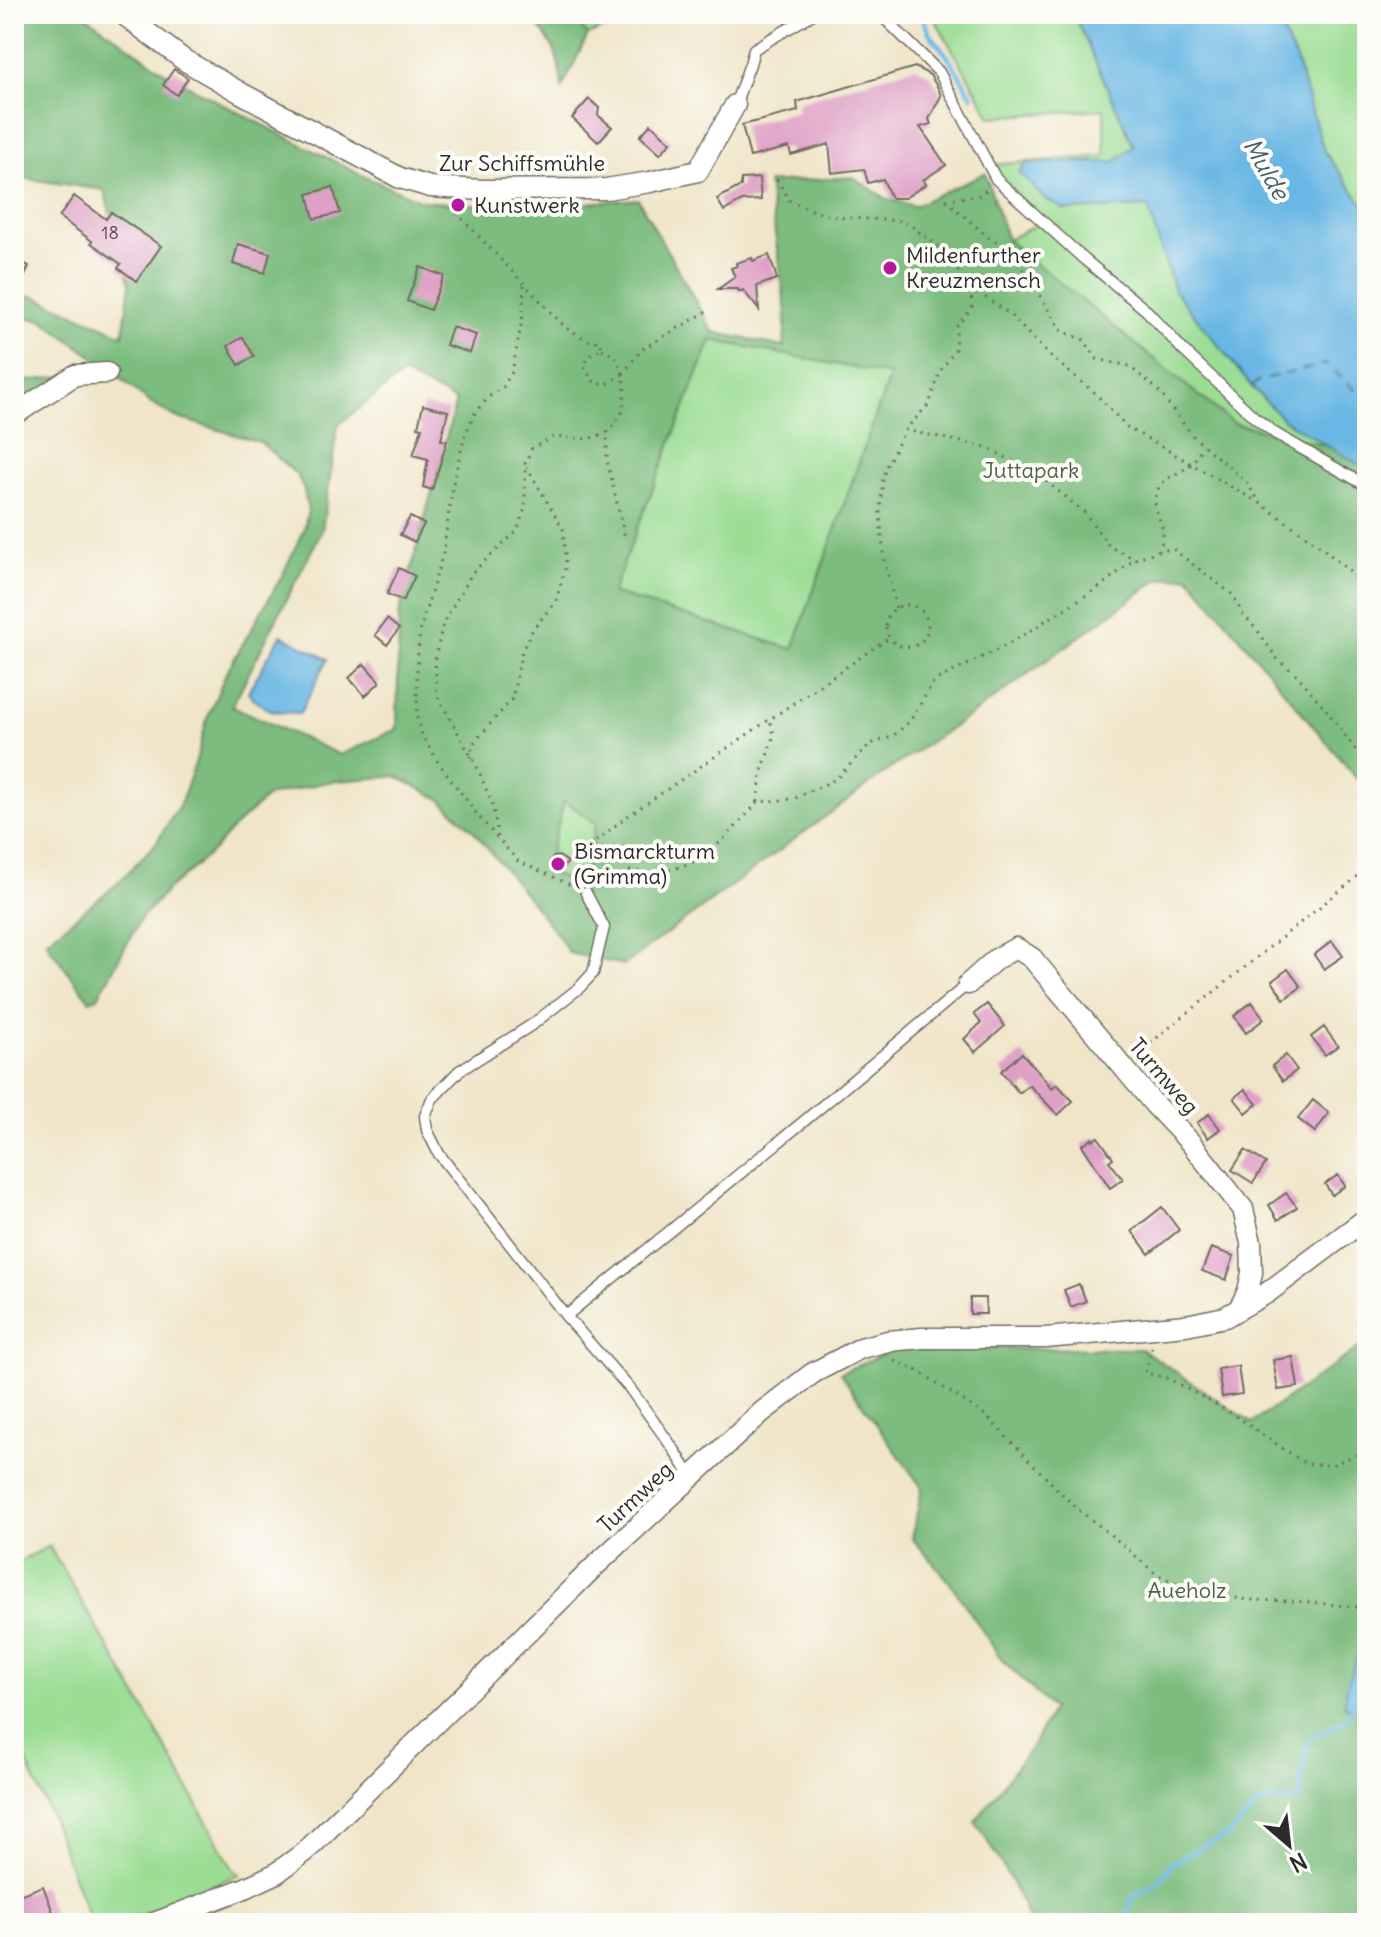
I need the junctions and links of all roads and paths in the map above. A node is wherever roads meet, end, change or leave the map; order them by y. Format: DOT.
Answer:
graph roads {
  1 [pos="123,14"];
  2 [pos="813,14"];
  3 [pos="880,14"];
  4 [pos="735,105"];
  5 [pos="777,179"];
  6 [pos="996,179"];
  7 [pos="451,208"];
  8 [pos="524,285"];
  9 [pos="971,287"];
  10 [pos="706,312"];
  11 [pos="602,349"];
  12 [pos="107,373"];
  13 [pos="623,374"];
  14 [pos="14,415"];
  15 [pos="905,430"];
  16 [pos="607,433"];
  17 [pos="1203,445"];
  18 [pos="525,464"];
  19 [pos="1191,465"];
  20 [pos="1367,486"];
  21 [pos="1261,504"];
  22 [pos="625,538"];
  23 [pos="1158,551"];
  24 [pos="1135,559"];
  25 [pos="1367,587"];
  26 [pos="896,608"];
  27 [pos="889,638"];
  28 [pos="770,719"];
  29 [pos="471,758"];
  30 [pos="1367,766"];
  31 [pos="758,802"];
  32 [pos="498,837"];
  33 [pos="1367,869"];
  34 [pos="629,871"];
  35 [pos="586,893"];
  36 [pos="968,984"];
  37 [pos="1122,1066"];
  38 [pos="1367,1218"];
  39 [pos="1239,1309"];
  40 [pos="566,1316"];
  41 [pos="1153,1328"];
  42 [pos="861,1348"];
  43 [pos="1367,1450"];
  44 [pos="691,1477"];
  45 [pos="1367,1608"];
  46 [pos="154,1923"];
  1 -- 4 [label="street, Zur Schiffsmühle"];
  2 -- 4 [label="lane"];
  3 -- 6 [label="lane"];
  5 -- 9 [label="path"];
  6 -- 17 [label="path"];
  6 -- 20 [label="lane"];
  7 -- 8 [label="path"];
  8 -- 11 [label="path"];
  8 -- 32 [label="path"];
  9 -- 15 [label="path"];
  9 -- 19 [label="path"];
  10 -- 13 [label="path"];
  11 -- 13 [label="path"];
  11 -- 13 [label="path"];
  12 -- 14 [label="street"];
  13 -- 16 [label="path"];
  15 -- 24 [label="path"];
  15 -- 26 [label="path"];
  16 -- 18 [label="path"];
  16 -- 22 [label="path"];
  17 -- 19 [label="path"];
  17 -- 21 [label="path"];
  18 -- 29 [label="path"];
  18 -- 29 [label="path"];
  19 -- 21 [label="path"];
  19 -- 23 [label="path"];
  21 -- 25 [label="path"];
  23 -- 24 [label="path"];
  23 -- 30 [label="path"];
  24 -- 31 [label="path"];
  26 -- 27 [label="path"];
  26 -- 27 [label="path"];
  27 -- 28 [label="path"];
  28 -- 31 [label="path"];
  28 -- 35 [label="path"];
  29 -- 32 [label="path"];
  31 -- 34 [label="path"];
  32 -- 35 [label="path"];
  33 -- 37 [label="path"];
  35 -- 40 [label="lane"];
  36 -- 37 [label="street, Turmweg"];
  36 -- 40 [label="lane"];
  37 -- 39 [label="street, Turmweg"];
  38 -- 39 [label="street, Turmweg"];
  39 -- 41 [label="street, Turmweg"];
  40 -- 44 [label="lane"];
  41 -- 42 [label="street, Turmweg"];
  41 -- 43 [label="path"];
  42 -- 44 [label="street, Turmweg"];
  42 -- 45 [label="path"];
  44 -- 46 [label="street, Turmweg"];
}
